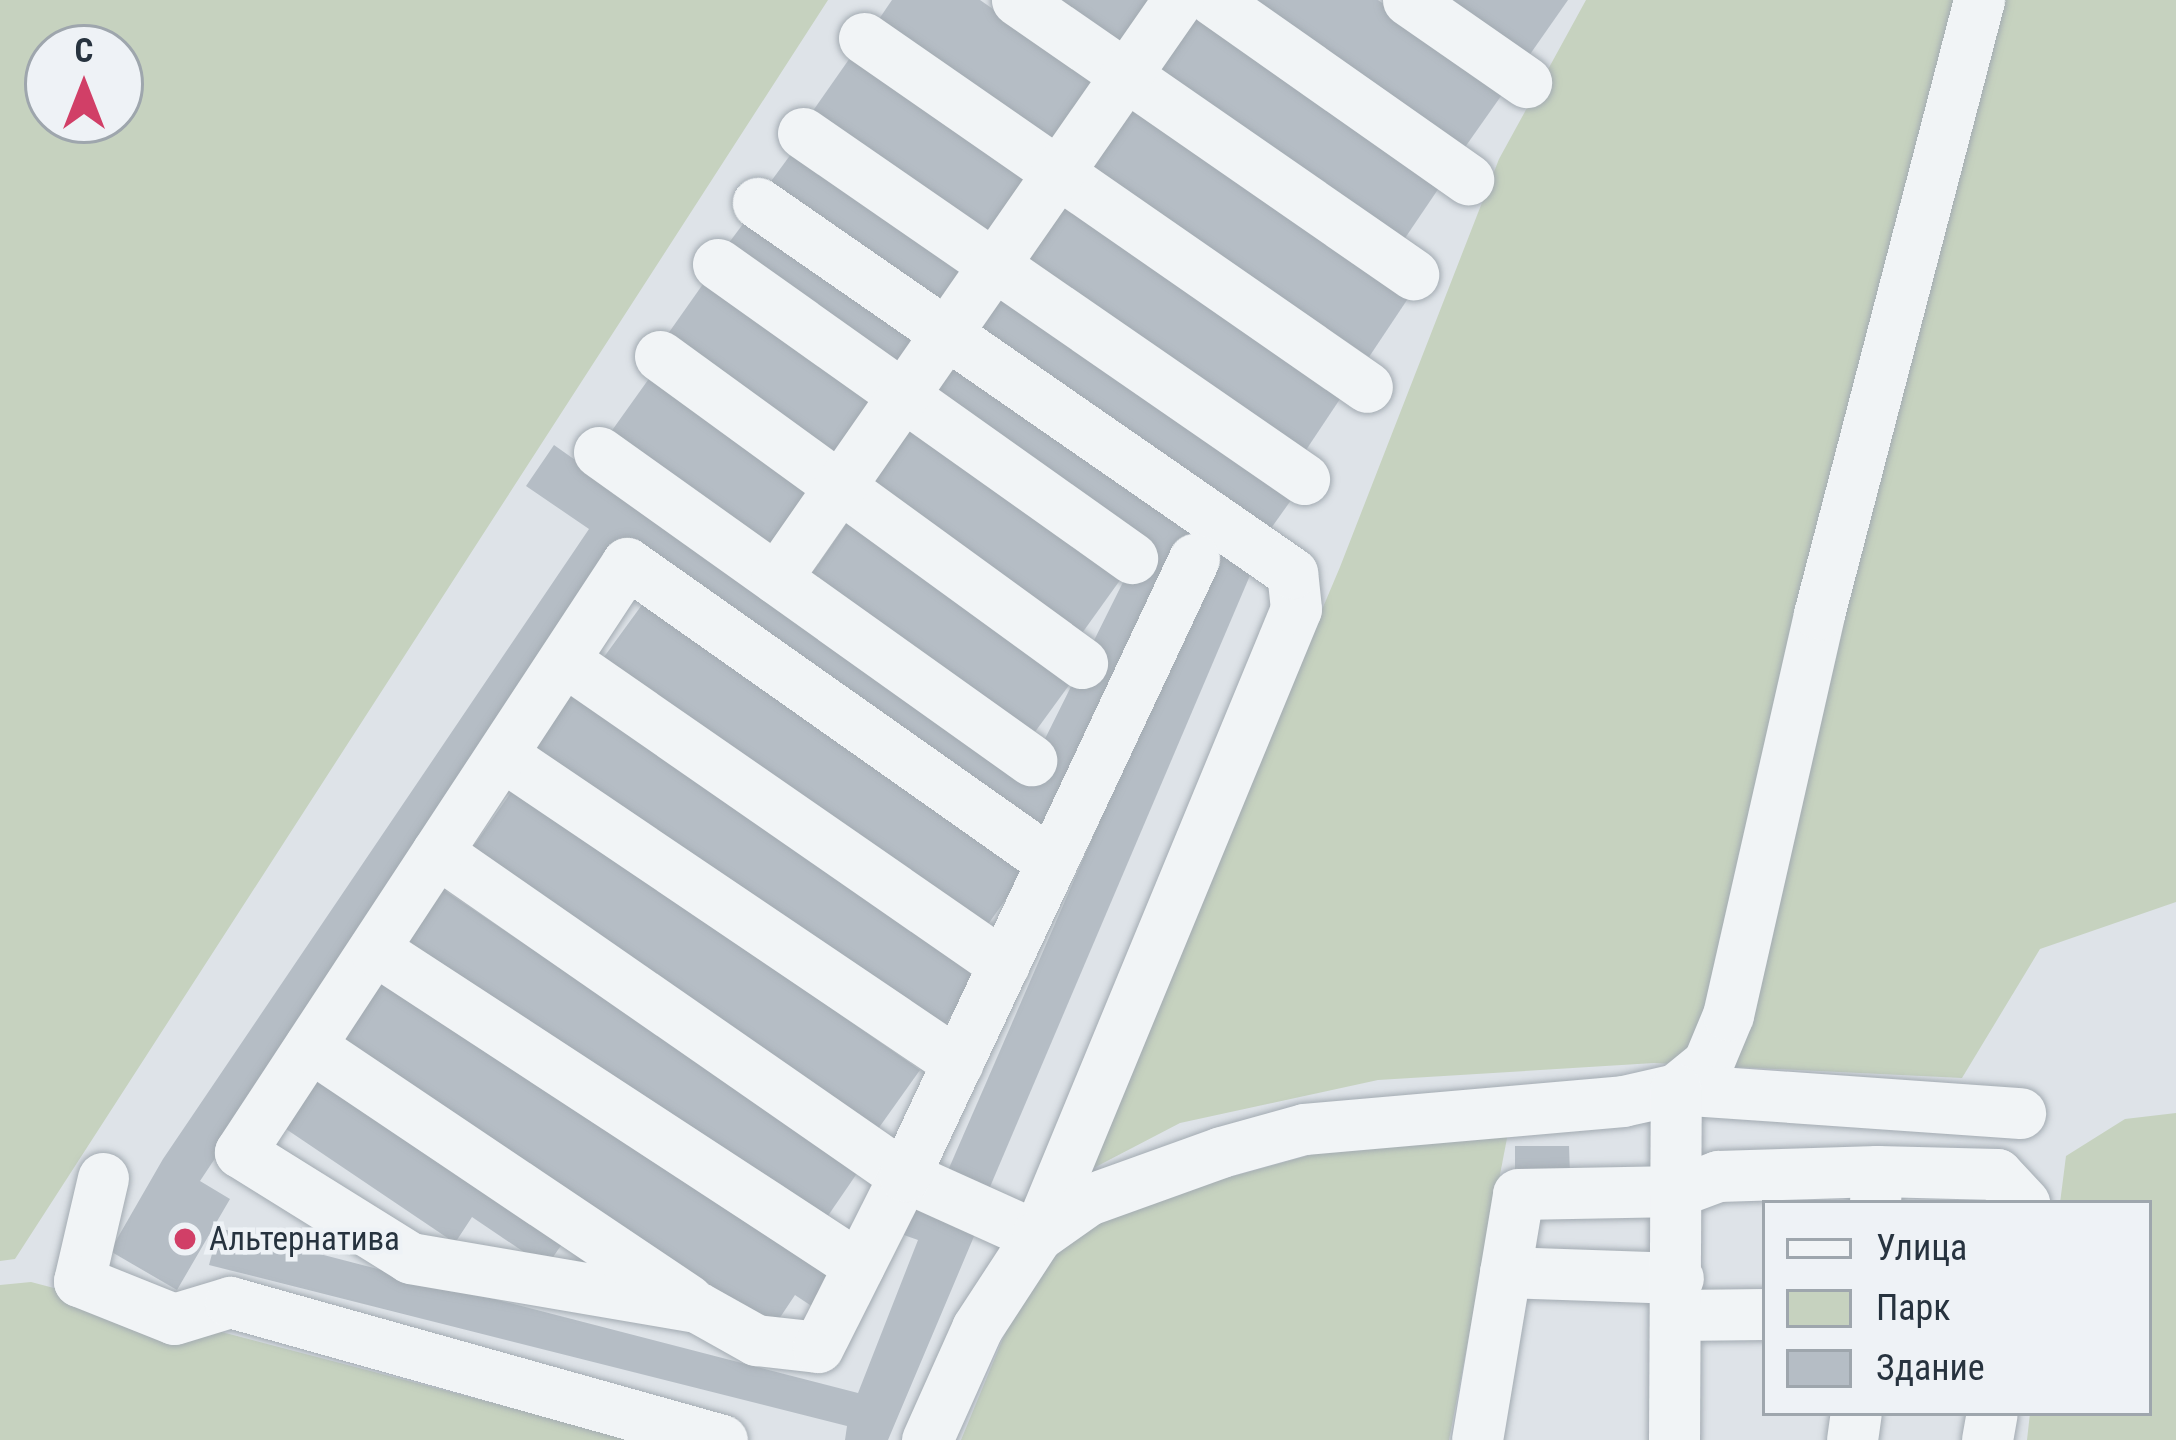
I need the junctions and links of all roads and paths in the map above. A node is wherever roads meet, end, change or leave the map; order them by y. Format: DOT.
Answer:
graph roads {
  1 [pos="1016,0"];
  2 [pos="1178,0"];
  3 [pos="1213,0"];
  4 [pos="1408,0"];
  5 [pos="1979,0"];
  6 [pos="864,38"];
  7 [pos="1126,75"];
  8 [pos="1526,82"];
  9 [pos="803,133"];
  10 [pos="1058,172"];
  11 [pos="1468,179"];
  12 [pos="758,202"];
  13 [pos="718,264"];
  14 [pos="994,265"];
  15 [pos="1412,274"];
  16 [pos="950,328"];
  17 [pos="659,356"];
  18 [pos="1367,386"];
  19 [pos="903,395"];
  20 [pos="599,452"];
  21 [pos="1304,479"];
  22 [pos="840,487"];
  23 [pos="1132,558"];
  24 [pos="1194,559"];
  25 [pos="776,578"];
  26 [pos="564,660"];
  27 [pos="1082,663"];
  28 [pos="502,754"];
  29 [pos="1031,760"];
  30 [pos="437,853"];
  31 [pos="1052,862"];
  32 [pos="374,949"];
  33 [pos="1004,965"];
  34 [pos="310,1046"];
  35 [pos="958,1063"];
  36 [pos="1676,1089"];
  37 [pos="2020,1113"];
  38 [pos="904,1176"];
  39 [pos="103,1178"];
  40 [pos="1876,1187"];
  41 [pos="1678,1191"];
  42 [pos="2021,1200"];
  43 [pos="1037,1236"];
  44 [pos="859,1266"];
  45 [pos="1504,1272"];
  46 [pos="1677,1297"];
  47 [pos="697,1306"];
  48 [pos="1762,1313"];
  49 [pos="722,1440"];
  50 [pos="928,1440"];
  51 [pos="1478,1440"];
  52 [pos="1674,1440"];
  1 -- 7 [label="street"];
  2 -- 7 [label="street"];
  3 -- 11 [label="street"];
  4 -- 8 [label="street"];
  5 -- 36 [label="street"];
  6 -- 10 [label="street"];
  7 -- 10 [label="street"];
  7 -- 15 [label="street"];
  9 -- 14 [label="street"];
  10 -- 14 [label="street"];
  10 -- 18 [label="street"];
  12 -- 16 [label="street"];
  13 -- 19 [label="street"];
  14 -- 16 [label="street"];
  14 -- 21 [label="street"];
  16 -- 19 [label="street"];
  16 -- 43 [label="street"];
  17 -- 22 [label="street"];
  19 -- 22 [label="street"];
  19 -- 23 [label="street"];
  20 -- 25 [label="street"];
  22 -- 25 [label="street"];
  22 -- 27 [label="street"];
  24 -- 31 [label="street"];
  25 -- 29 [label="street"];
  26 -- 28 [label="street"];
  26 -- 31 [label="street"];
  26 -- 33 [label="street"];
  28 -- 30 [label="street"];
  28 -- 35 [label="street"];
  30 -- 32 [label="street"];
  30 -- 38 [label="street"];
  31 -- 33 [label="street"];
  32 -- 34 [label="street"];
  32 -- 44 [label="street"];
  33 -- 35 [label="street"];
  34 -- 47 [label="street"];
  34 -- 47 [label="street"];
  35 -- 38 [label="street"];
  36 -- 37 [label="street"];
  36 -- 41 [label="street"];
  36 -- 43 [label="street"];
  38 -- 43 [label="street"];
  38 -- 44 [label="street"];
  39 -- 49 [label="street"];
  40 -- 41 [label="street"];
  40 -- 42 [label="street"];
  41 -- 45 [label="street"];
  41 -- 46 [label="street"];
  43 -- 50 [label="street"];
  44 -- 47 [label="street"];
  45 -- 46 [label="street"];
  45 -- 51 [label="street"];
  46 -- 48 [label="street"];
  46 -- 52 [label="street"];
}
